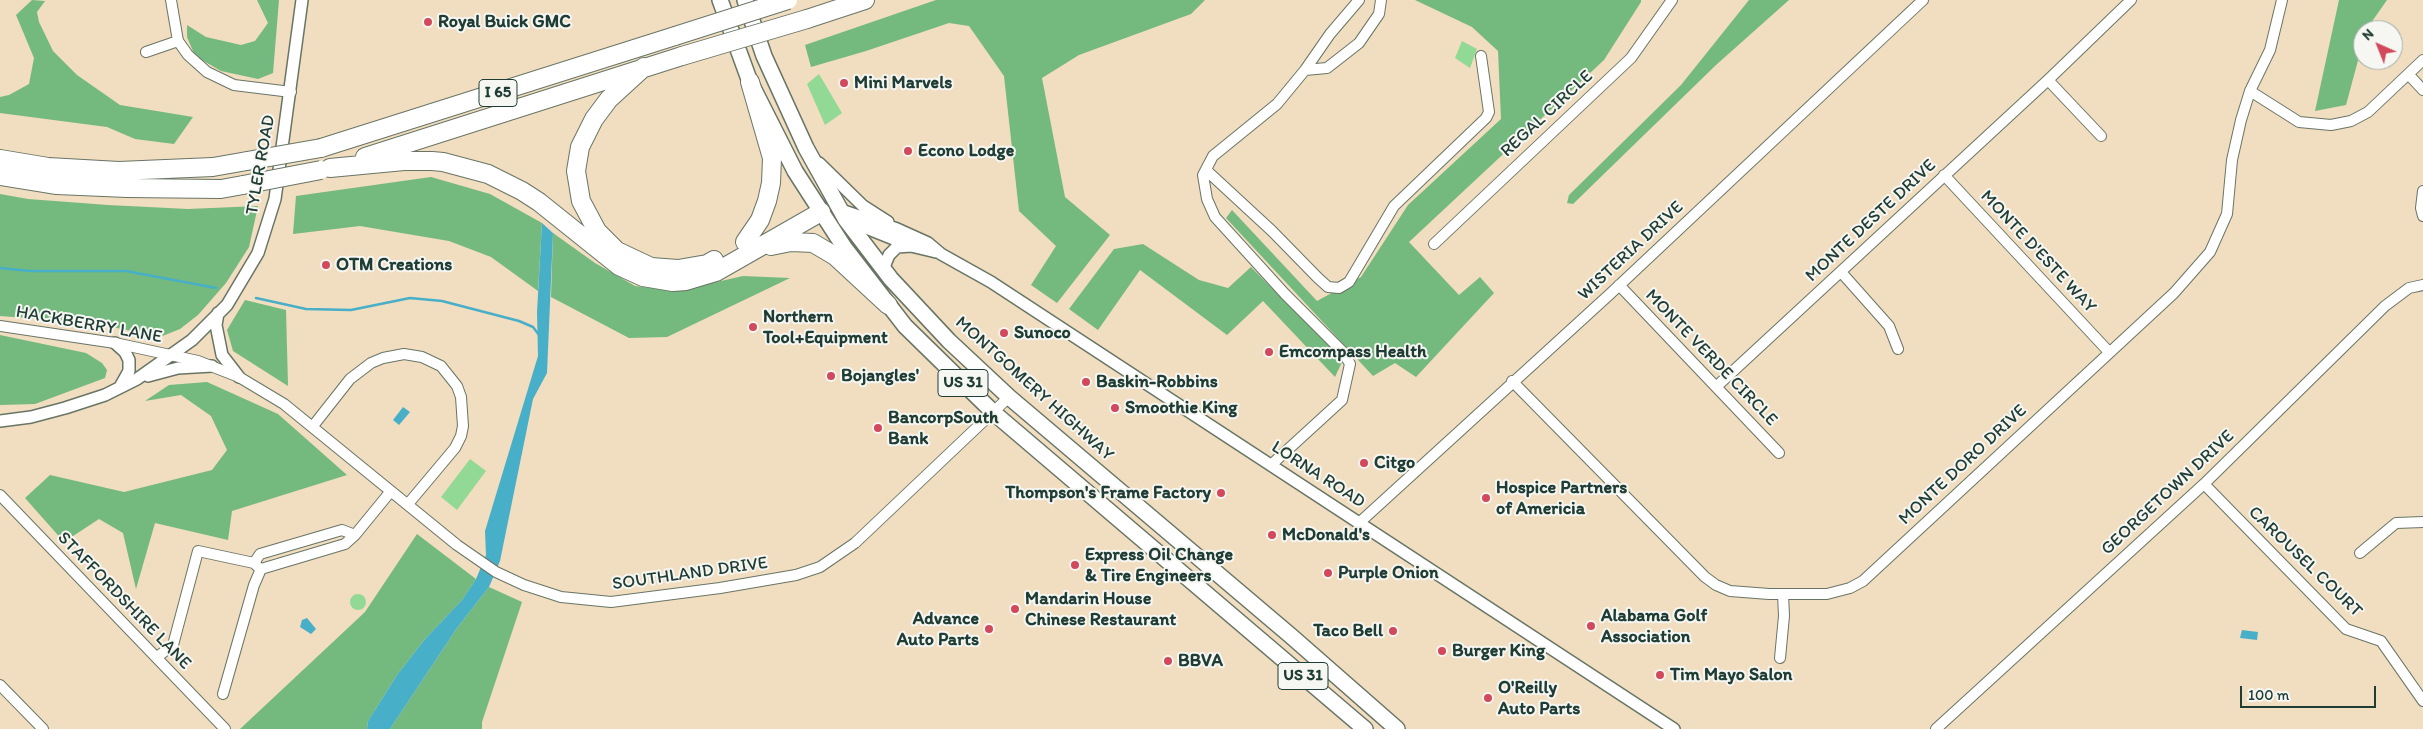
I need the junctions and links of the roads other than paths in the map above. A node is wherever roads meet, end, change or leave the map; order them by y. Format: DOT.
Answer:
graph roads {
  1 [pos="171,0"];
  2 [pos="302,0"];
  3 [pos="720,0"];
  4 [pos="745,0"];
  5 [pos="788,0"];
  6 [pos="864,0"];
  7 [pos="1360,0"];
  8 [pos="1381,0"];
  9 [pos="1672,0"];
  10 [pos="1923,0"];
  11 [pos="2131,0"];
  12 [pos="2282,0"];
  13 [pos="178,41"];
  14 [pos="146,52"];
  15 [pos="1481,56"];
  16 [pos="2423,60"];
  17 [pos="644,67"];
  18 [pos="1305,70"];
  19 [pos="2408,74"];
  20 [pos="2048,80"];
  21 [pos="750,82"];
  22 [pos="2250,90"];
  23 [pos="2423,90"];
  24 [pos="291,92"];
  25 [pos="2100,136"];
  26 [pos="806,148"];
  27 [pos="0,159"];
  28 [pos="325,169"];
  29 [pos="1206,170"];
  30 [pos="1944,175"];
  31 [pos="0,176"];
  32 [pos="2423,191"];
  33 [pos="818,208"];
  34 [pos="844,215"];
  35 [pos="2423,216"];
  36 [pos="897,230"];
  37 [pos="1434,244"];
  38 [pos="750,246"];
  39 [pos="911,246"];
  40 [pos="941,254"];
  41 [pos="884,267"];
  42 [pos="1840,272"];
  43 [pos="1619,285"];
  44 [pos="2423,285"];
  45 [pos="888,305"];
  46 [pos="218,313"];
  47 [pos="0,326"];
  48 [pos="115,343"];
  49 [pos="1898,349"];
  50 [pos="2109,352"];
  51 [pos="172,356"];
  52 [pos="212,366"];
  53 [pos="239,377"];
  54 [pos="137,379"];
  55 [pos="1512,381"];
  56 [pos="1717,386"];
  57 [pos="120,387"];
  58 [pos="1009,397"];
  59 [pos="994,413"];
  60 [pos="0,421"];
  61 [pos="313,426"];
  62 [pos="1779,453"];
  63 [pos="1271,466"];
  64 [pos="2204,484"];
  65 [pos="391,491"];
  66 [pos="0,495"];
  67 [pos="408,504"];
  68 [pos="2423,522"];
  69 [pos="1359,523"];
  70 [pos="355,536"];
  71 [pos="2360,553"];
  72 [pos="258,566"];
  73 [pos="1783,594"];
  74 [pos="157,657"];
  75 [pos="1780,658"];
  76 [pos="0,685"];
  77 [pos="224,694"];
  78 [pos="2423,702"];
  79 [pos="43,729"];
  80 [pos="225,729"];
  81 [pos="1365,729"];
  82 [pos="1397,729"];
  83 [pos="1674,729"];
  84 [pos="1936,729"];
  1 -- 13 [label="street"];
  2 -- 24 [label="street, TYLER ROAD"];
  3 -- 21 [label="main road, US 31"];
  4 -- 26 [label="main road, MONTGOMERY HIGHWAY / US 31"];
  5 -- 27 [label="highway, I 65, bridge"];
  6 -- 17 [label="highway, I 65, bridge"];
  7 -- 18 [label="street"];
  8 -- 18 [label="street"];
  9 -- 37 [label="street, REGAL CIRCLE"];
  10 -- 43 [label="street, WISTERIA DRIVE"];
  11 -- 20 [label="street, MONTE DESTE DRIVE"];
  12 -- 22 [label="street, MONTE DORO DRIVE"];
  13 -- 14 [label="street"];
  13 -- 24 [label="street"];
  15 -- 29 [label="street"];
  16 -- 19 [label="street"];
  17 -- 28 [label="highway, I 65"];
  17 -- 38 [label="highway"];
  18 -- 29 [label="street"];
  19 -- 22 [label="street"];
  19 -- 23 [label="street"];
  20 -- 25 [label="street"];
  20 -- 30 [label="street, MONTE DESTE DRIVE"];
  21 -- 33 [label="main road, US 31"];
  21 -- 38 [label="highway"];
  22 -- 50 [label="street, MONTE DORO DRIVE"];
  24 -- 46 [label="street, TYLER ROAD"];
  26 -- 34 [label="main road, MONTGOMERY HIGHWAY / US 31"];
  26 -- 36 [label="street"];
  28 -- 31 [label="highway, I 65, bridge"];
  28 -- 38 [label="highway"];
  29 -- 63 [label="street"];
  30 -- 42 [label="street, MONTE DESTE DRIVE"];
  30 -- 50 [label="street, MONTE D'ESTE WAY"];
  32 -- 35 [label="street"];
  33 -- 34 [label="main road"];
  33 -- 38 [label="highway"];
  33 -- 45 [label="main road, US 31"];
  34 -- 36 [label="street, LORNA ROAD"];
  34 -- 39 [label="street, LORNA ROAD"];
  34 -- 41 [label="main road, MONTGOMERY HIGHWAY / US 31"];
  36 -- 40 [label="street, LORNA ROAD"];
  38 -- 45 [label="highway"];
  39 -- 40 [label="street, LORNA ROAD"];
  39 -- 41 [label="street"];
  40 -- 63 [label="street, LORNA ROAD"];
  41 -- 58 [label="main road, MONTGOMERY HIGHWAY / US 31"];
  42 -- 49 [label="street"];
  42 -- 56 [label="street, MONTE DESTE DRIVE"];
  43 -- 55 [label="street, WISTERIA DRIVE"];
  43 -- 56 [label="street, MONTE VERDE CIRCLE"];
  44 -- 64 [label="street, GEORGETOWN DRIVE"];
  45 -- 59 [label="main road, US 31"];
  46 -- 51 [label="street, TYLER ROAD"];
  46 -- 53 [label="street"];
  47 -- 48 [label="street, HACKBERRY LANE"];
  48 -- 51 [label="street, HACKBERRY LANE"];
  48 -- 57 [label="street"];
  50 -- 73 [label="street, MONTE DORO DRIVE"];
  51 -- 52 [label="street, SOUTHLAND DRIVE"];
  51 -- 54 [label="street, TYLER ROAD"];
  52 -- 53 [label="street, SOUTHLAND DRIVE"];
  52 -- 54 [label="street"];
  53 -- 61 [label="street, SOUTHLAND DRIVE"];
  54 -- 57 [label="street, TYLER ROAD"];
  55 -- 69 [label="street, WISTERIA DRIVE"];
  55 -- 73 [label="street, MONTE DORO DRIVE"];
  56 -- 62 [label="street, MONTE VERDE CIRCLE"];
  57 -- 60 [label="street, TYLER ROAD"];
  58 -- 59 [label="street, SOUTHLAND DRIVE"];
  58 -- 82 [label="main road, MONTGOMERY HIGHWAY / US 31"];
  59 -- 67 [label="street, SOUTHLAND DRIVE"];
  59 -- 81 [label="main road, US 31"];
  61 -- 65 [label="street, SOUTHLAND DRIVE"];
  61 -- 67 [label="street"];
  63 -- 69 [label="street, LORNA ROAD"];
  64 -- 78 [label="street, CAROUSEL COURT"];
  64 -- 84 [label="street, GEORGETOWN DRIVE"];
  65 -- 67 [label="street, SOUTHLAND DRIVE"];
  65 -- 70 [label="street"];
  66 -- 74 [label="street, STAFFORDSHIRE LANE"];
  68 -- 71 [label="street"];
  69 -- 83 [label="street, LORNA ROAD"];
  70 -- 72 [label="street"];
  70 -- 72 [label="street"];
  72 -- 74 [label="street"];
  72 -- 77 [label="street"];
  73 -- 75 [label="street"];
  74 -- 80 [label="street, STAFFORDSHIRE LANE"];
  76 -- 79 [label="street"];
}
